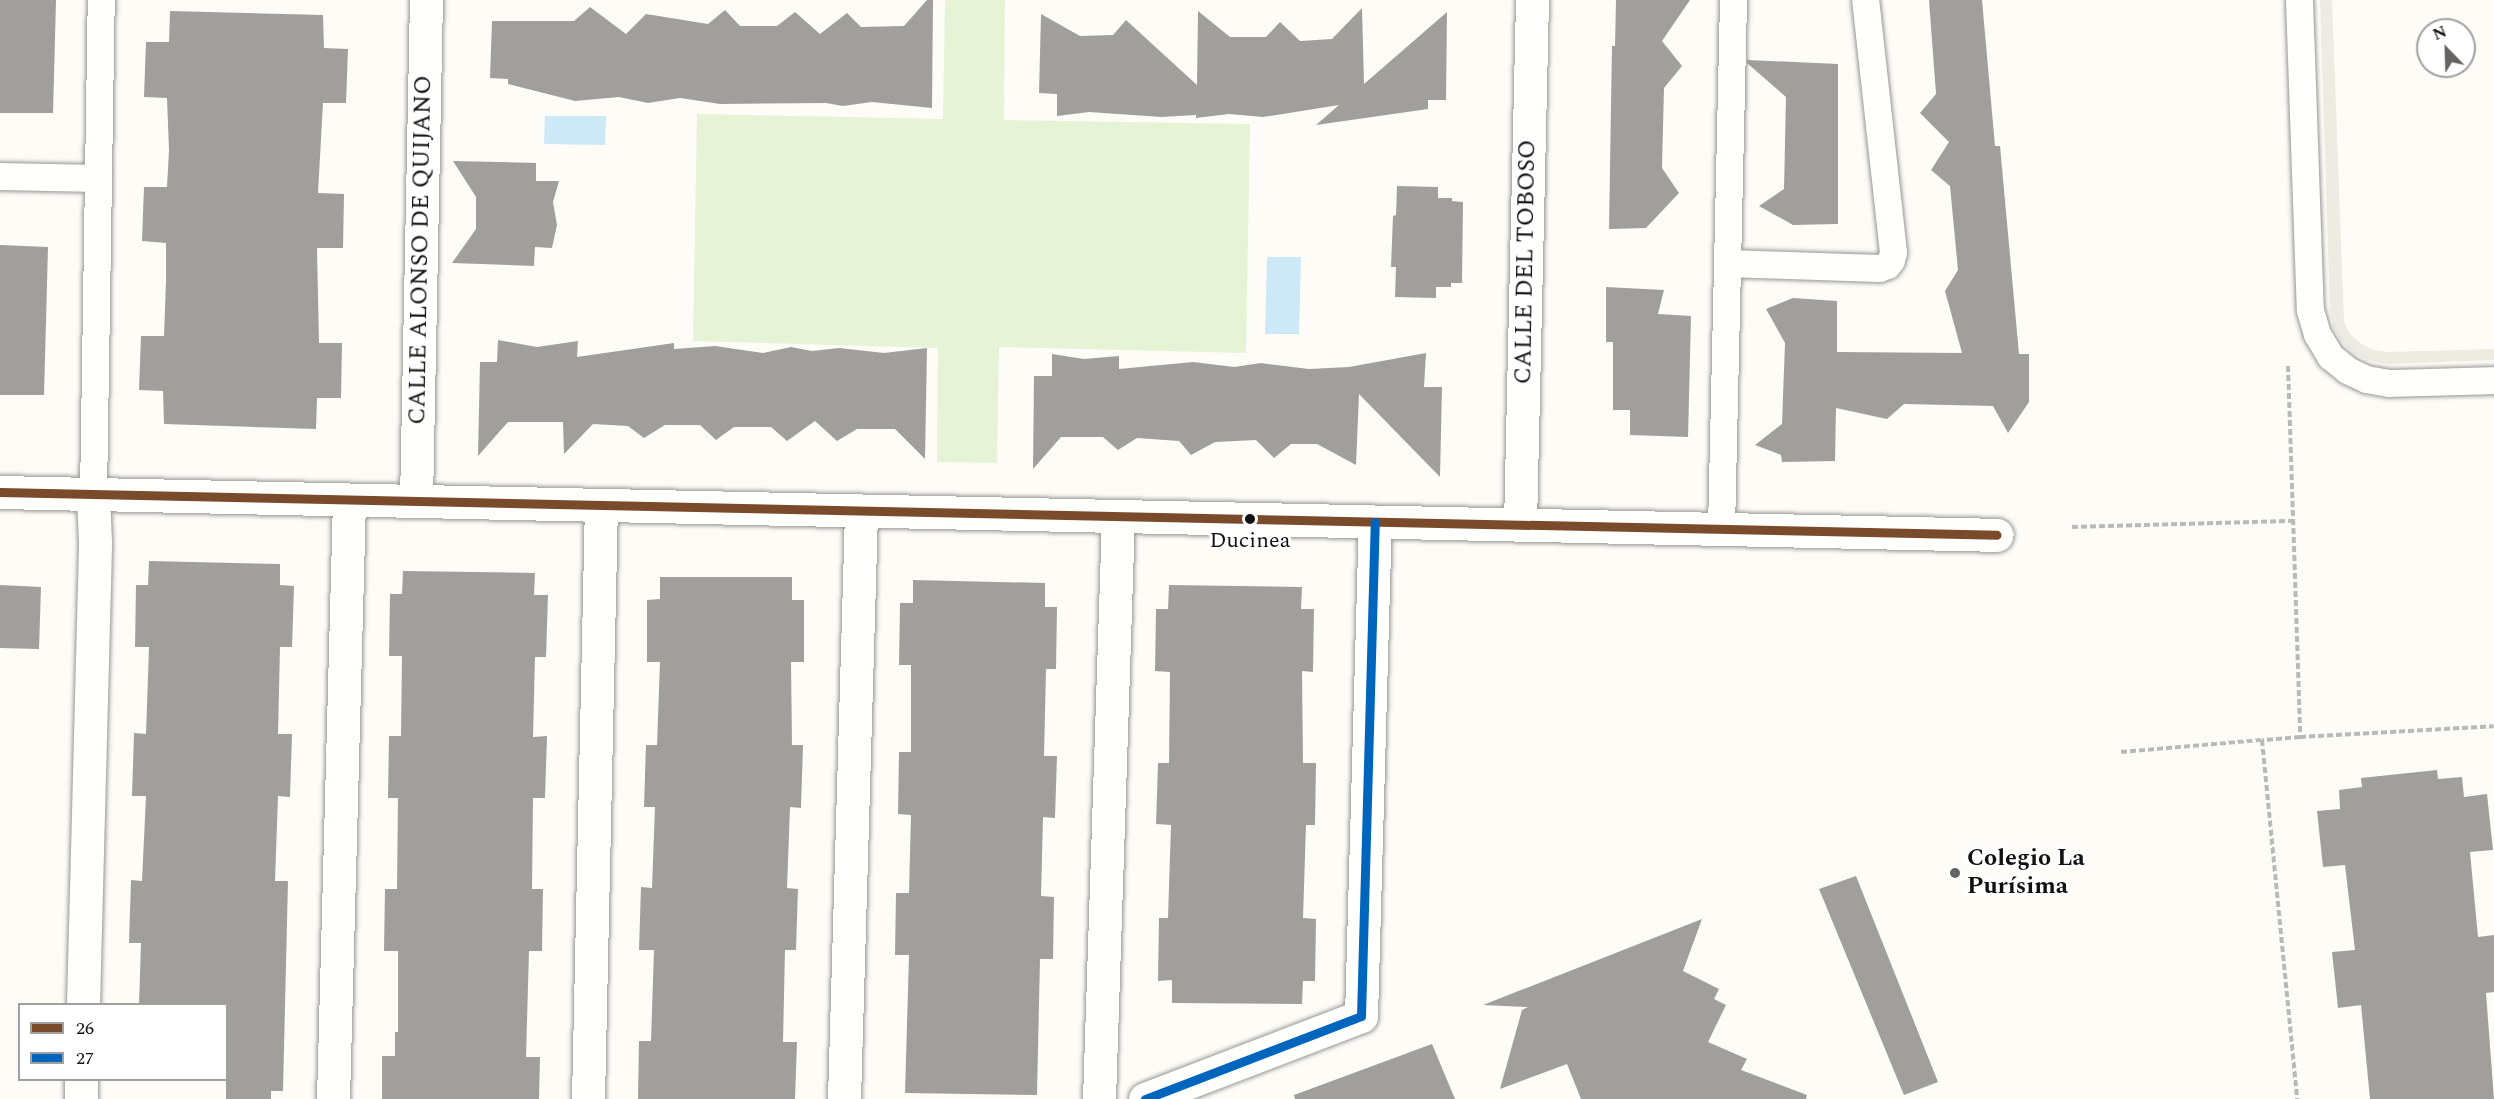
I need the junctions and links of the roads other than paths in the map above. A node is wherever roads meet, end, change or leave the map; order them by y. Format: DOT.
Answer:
graph roads {
  1 [pos="101,0"];
  2 [pos="426,0"];
  3 [pos="1532,0"];
  4 [pos="1733,0"];
  5 [pos="1865,0"];
  6 [pos="2299,0"];
  7 [pos="0,176"];
  8 [pos="98,178"];
  9 [pos="1727,263"];
  10 [pos="2494,380"];
  11 [pos="0,492"];
  12 [pos="93,494"];
  13 [pos="349,500"];
  14 [pos="416,501"];
  15 [pos="602,505"];
  16 [pos="861,511"];
  17 [pos="1118,516"];
  18 [pos="1375,522"];
  19 [pos="1520,525"];
  20 [pos="1721,529"];
  21 [pos="1997,535"];
  22 [pos="83,1003"];
  23 [pos="81,1081"];
  24 [pos="81,1099"];
  25 [pos="333,1099"];
  26 [pos="588,1099"];
  27 [pos="844,1099"];
  28 [pos="1099,1099"];
  29 [pos="1145,1099"];
  1 -- 8 [label="lane"];
  2 -- 14 [label="street, CALLE ALONSO DE QUIJANO"];
  3 -- 19 [label="street, CALLE DEL TOBOSO"];
  4 -- 9 [label="lane"];
  5 -- 9 [label="lane"];
  6 -- 10 [label="lane"];
  7 -- 8 [label="lane"];
  8 -- 12 [label="lane"];
  9 -- 20 [label="lane"];
  11 -- 12 [label="street"];
  12 -- 13 [label="street"];
  12 -- 22 [label="street"];
  13 -- 14 [label="street"];
  13 -- 25 [label="street"];
  14 -- 15 [label="street"];
  15 -- 16 [label="street"];
  15 -- 26 [label="street"];
  16 -- 17 [label="street"];
  16 -- 27 [label="street"];
  17 -- 18 [label="street"];
  17 -- 28 [label="street"];
  18 -- 19 [label="street"];
  18 -- 29 [label="street"];
  19 -- 20 [label="street"];
  20 -- 21 [label="street"];
  23 -- 24 [label="street"];
}
